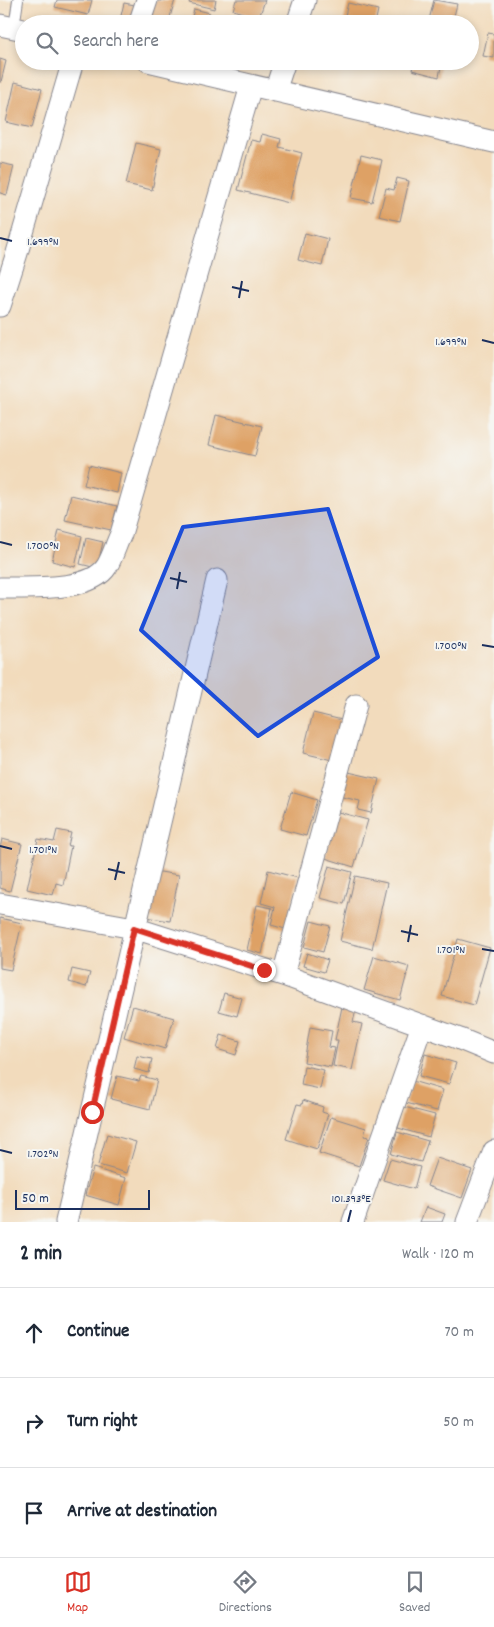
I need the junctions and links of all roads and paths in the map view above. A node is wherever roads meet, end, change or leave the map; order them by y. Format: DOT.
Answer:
graph roads {
  1 [pos="18,0"];
  2 [pos="147,0"];
  3 [pos="305,0"];
  4 [pos="15,15"];
  5 [pos="142,15"];
  6 [pos="300,15"];
  7 [pos="70,70"];
  8 [pos="185,70"];
  9 [pos="282,70"];
  10 [pos="251,86"];
  11 [pos="275,91"];
  12 [pos="494,142"];
  13 [pos="0,306"];
  14 [pos="217,580"];
  15 [pos="0,588"];
  16 [pos="356,705"];
  17 [pos="0,904"];
  18 [pos="134,928"];
  19 [pos="283,975"];
  20 [pos="422,1025"];
  21 [pos="494,1053"];
  22 [pos="494,1152"];
  23 [pos="66,1222"];
  24 [pos="353,1222"];
  25 [pos="467,1222"];
  1 -- 4 [label="lane"];
  2 -- 5 [label="street"];
  3 -- 6 [label="street"];
  7 -- 13 [label="street"];
  8 -- 10 [label="street"];
  9 -- 11 [label="street"];
  10 -- 11 [label="street"];
  10 -- 15 [label="street"];
  11 -- 12 [label="street"];
  14 -- 18 [label="street"];
  16 -- 19 [label="street"];
  17 -- 18 [label="street"];
  18 -- 19 [label="street"];
  18 -- 23 [label="street"];
  19 -- 20 [label="street"];
  20 -- 21 [label="street"];
  20 -- 24 [label="street"];
  22 -- 25 [label="street"];
}
